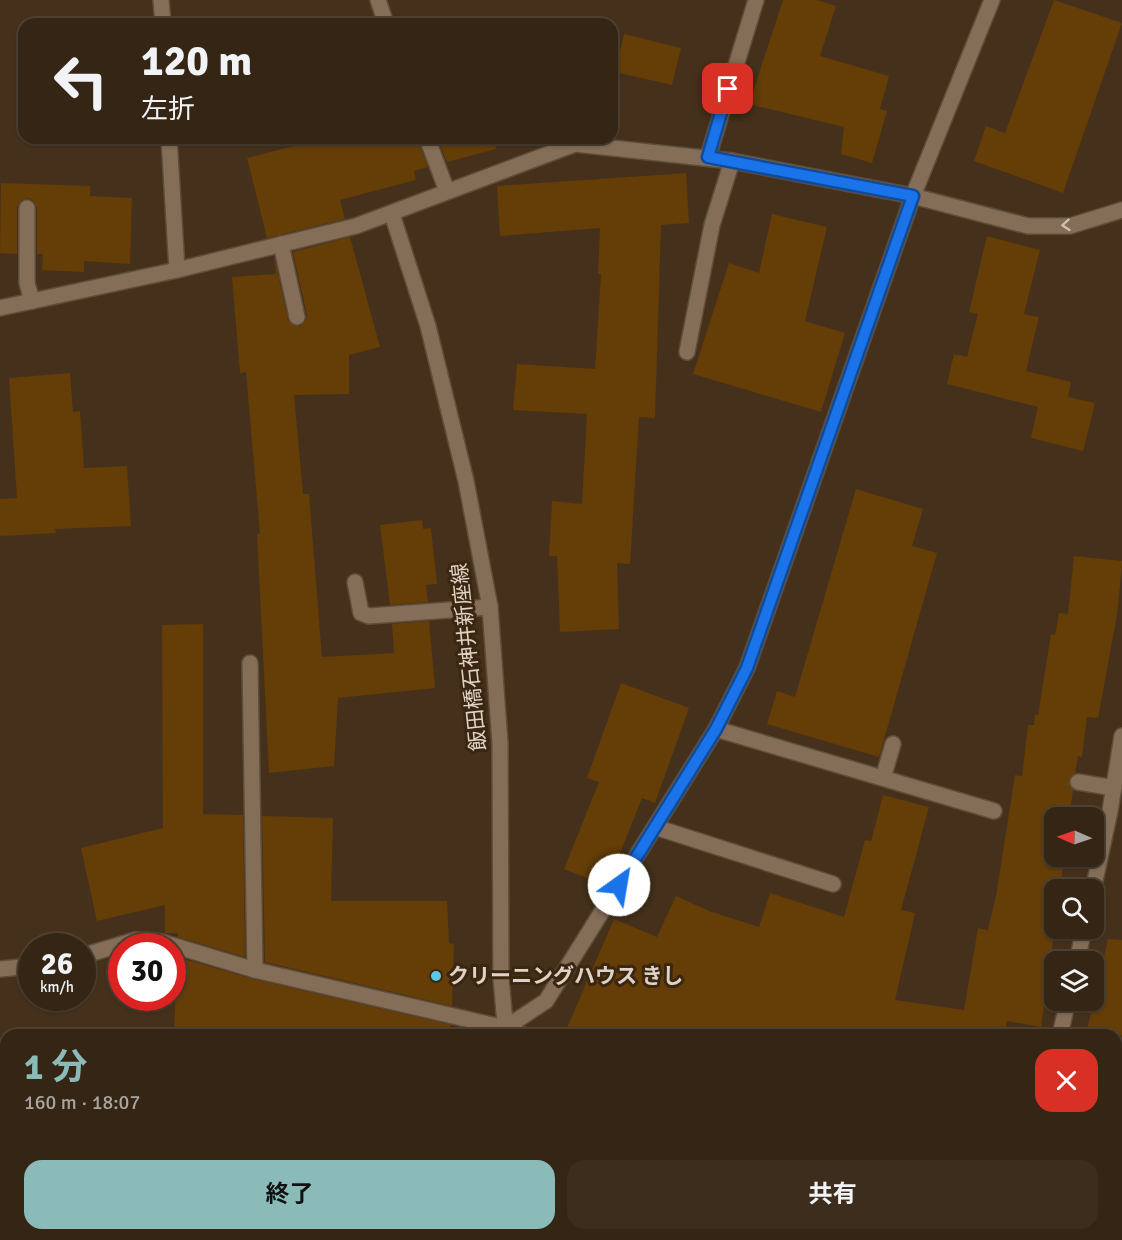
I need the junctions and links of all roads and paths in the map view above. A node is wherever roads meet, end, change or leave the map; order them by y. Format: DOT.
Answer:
graph roads {
  1 [pos="161,0"];
  2 [pos="378,0"];
  3 [pos="756,0"];
  4 [pos="992,0"];
  5 [pos="162,18"];
  6 [pos="384,18"];
  7 [pos="169,144"];
  8 [pos="429,144"];
  9 [pos="708,157"];
  10 [pos="732,161"];
  11 [pos="447,191"];
  12 [pos="913,196"];
  13 [pos="27,208"];
  14 [pos="1122,210"];
  15 [pos="392,214"];
  16 [pos="281,244"];
  17 [pos="177,270"];
  18 [pos="32,301"];
  19 [pos="0,308"];
  20 [pos="297,317"];
  21 [pos="687,352"];
  22 [pos="355,582"];
  23 [pos="490,607"];
  24 [pos="250,663"];
  25 [pos="716,729"];
  26 [pos="1122,736"];
  27 [pos="893,744"];
  28 [pos="883,778"];
  29 [pos="1078,782"];
  30 [pos="1114,788"];
  31 [pos="994,811"];
  32 [pos="655,827"];
  33 [pos="1095,879"];
  34 [pos="833,884"];
  35 [pos="96,952"];
  36 [pos="18,967"];
  37 [pos="0,969"];
  38 [pos="255,970"];
  39 [pos="1065,1011"];
  40 [pos="498,1029"];
  41 [pos="506,1029"];
  42 [pos="509,1029"];
  43 [pos="1061,1029"];
  1 -- 5 [label="street"];
  2 -- 6 [label="street"];
  3 -- 9 [label="street"];
  4 -- 12 [label="street"];
  7 -- 17 [label="street"];
  8 -- 11 [label="street"];
  9 -- 10 [label="street"];
  9 -- 11 [label="street"];
  10 -- 12 [label="street"];
  10 -- 21 [label="street"];
  11 -- 15 [label="street"];
  14 -- 12 [label="street, one-way"];
  12 -- 25 [label="street"];
  13 -- 18 [label="street"];
  15 -- 16 [label="street"];
  15 -- 23 [label="street, 飯田橋石神井新座線"];
  16 -- 17 [label="street"];
  16 -- 20 [label="street"];
  17 -- 18 [label="street"];
  18 -- 19 [label="street"];
  22 -- 23 [label="street"];
  23 -- 41 [label="street, 飯田橋石神井新座線"];
  24 -- 38 [label="street"];
  25 -- 28 [label="street"];
  25 -- 32 [label="street"];
  26 -- 30 [label="street"];
  27 -- 28 [label="street"];
  28 -- 31 [label="street"];
  29 -- 30 [label="street"];
  30 -- 33 [label="street"];
  32 -- 34 [label="street"];
  32 -- 42 [label="street"];
  35 -- 38 [label="street"];
  36 -- 37 [label="street"];
  38 -- 40 [label="street"];
  39 -- 43 [label="street"];
}
